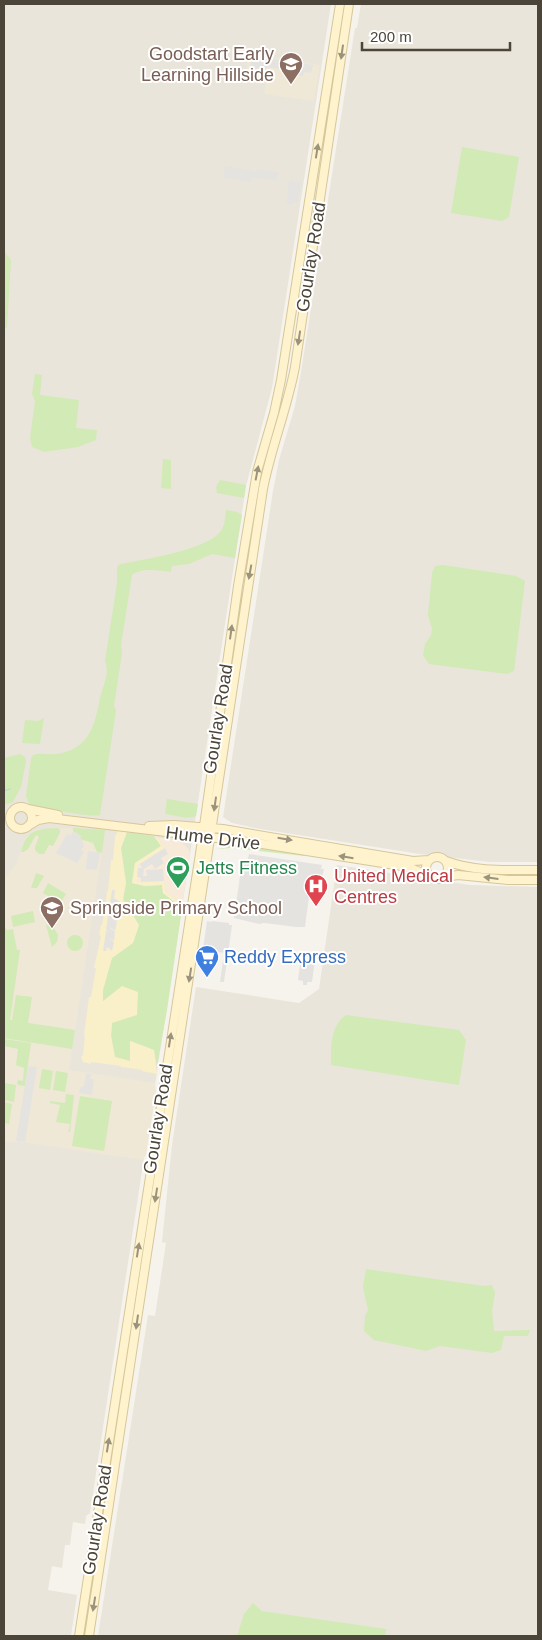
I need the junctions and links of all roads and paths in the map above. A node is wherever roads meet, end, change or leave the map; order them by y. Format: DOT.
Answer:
graph roads {
  1 [pos="340,4"];
  2 [pos="349,4"];
  3 [pos="295,292"];
  4 [pos="306,294"];
  5 [pos="251,506"];
  6 [pos="261,508"];
  7 [pos="235,602"];
  8 [pos="245,604"];
  9 [pos="28,809"];
  10 [pos="7,813"];
  11 [pos="12,826"];
  12 [pos="28,826"];
  13 [pos="4,827"];
  14 [pos="202,827"];
  15 [pos="212,828"];
  16 [pos="202,837"];
  17 [pos="211,838"];
  18 [pos="429,860"];
  19 [pos="446,861"];
  20 [pos="538,870"];
  21 [pos="427,875"];
  22 [pos="445,877"];
  23 [pos="538,880"];
  24 [pos="150,1169"];
  25 [pos="160,1170"];
  26 [pos="79,1636"];
  27 [pos="89,1636"];
  3 -- 1 [label="main road, Gourlay Road, one-way"];
  2 -- 4 [label="main road, Gourlay Road, one-way"];
  3 -- 4 [label="main road"];
  5 -- 3 [label="main road, Gourlay Road, one-way"];
  4 -- 6 [label="main road, Gourlay Road, one-way"];
  5 -- 6 [label="main road"];
  5 -- 7 [label="main road, Gourlay Road"];
  6 -- 8 [label="main road, Gourlay Road, one-way"];
  7 -- 8 [label="main road"];
  14 -- 7 [label="main road, Gourlay Road, one-way"];
  8 -- 15 [label="main road, Gourlay Road, one-way"];
  9 -- 10 [label="main road"];
  9 -- 12 [label="main road"];
  9 -- 14 [label="main road, Hume Drive"];
  10 -- 11 [label="main road"];
  11 -- 12 [label="main road"];
  11 -- 13 [label="main road"];
  12 -- 16 [label="main road, Hume Drive"];
  14 -- 15 [label="main road, Hume Drive"];
  14 -- 16 [label="main road, Gourlay Road"];
  15 -- 17 [label="main road, Gourlay Road"];
  15 -- 18 [label="main road, Hume Drive, one-way"];
  16 -- 17 [label="main road, Hume Drive"];
  24 -- 16 [label="main road, Gourlay Road, one-way"];
  21 -- 17 [label="main road, Hume Drive, one-way"];
  17 -- 25 [label="main road, Gourlay Road, one-way"];
  18 -- 19 [label="main road"];
  18 -- 21 [label="main road"];
  19 -- 20 [label="main road"];
  19 -- 22 [label="main road"];
  21 -- 22 [label="main road"];
  23 -- 22 [label="main road, one-way"];
  24 -- 25 [label="main road"];
  26 -- 24 [label="main road, Gourlay Road, one-way"];
  25 -- 27 [label="main road, Gourlay Road, one-way"];
}
